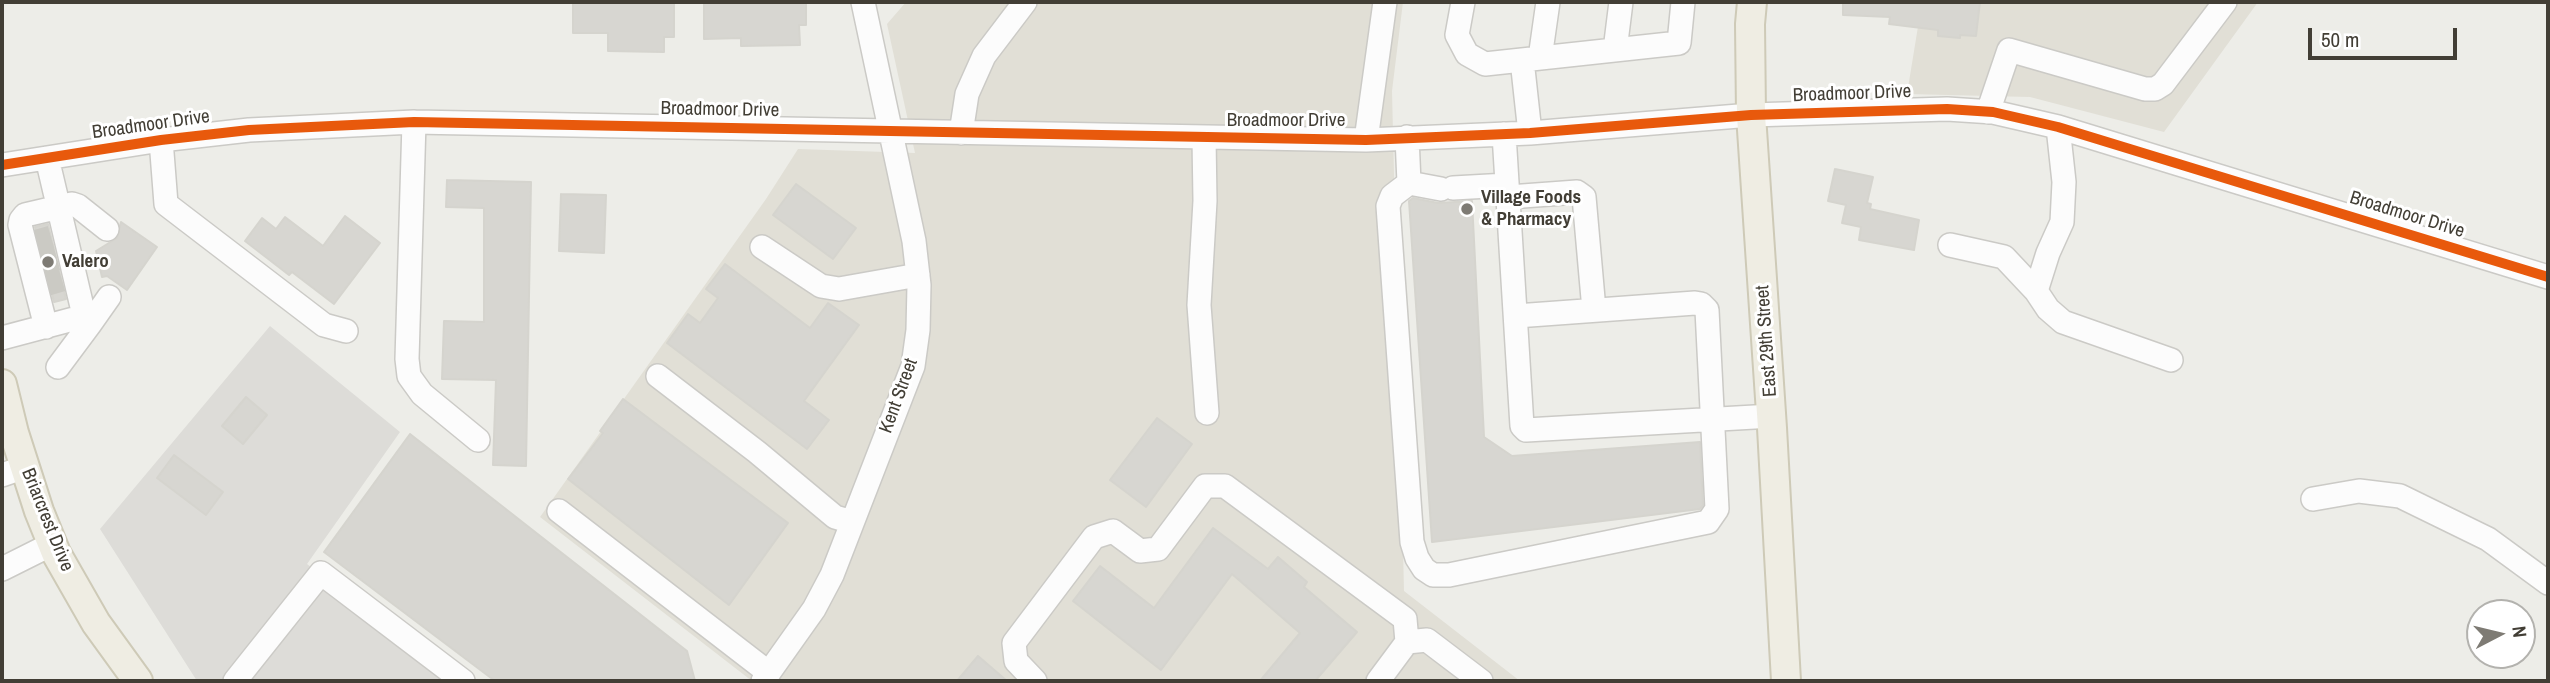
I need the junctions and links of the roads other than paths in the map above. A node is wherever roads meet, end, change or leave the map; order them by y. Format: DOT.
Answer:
graph roads {
  1 [pos="863,2"];
  2 [pos="1025,2"];
  3 [pos="1385,2"];
  4 [pos="1463,2"];
  5 [pos="1548,2"];
  6 [pos="1621,2"];
  7 [pos="1683,2"];
  8 [pos="1752,2"];
  9 [pos="2225,2"];
  10 [pos="1615,50"];
  11 [pos="1531,59"];
  12 [pos="1988,112"];
  13 [pos="1751,115"];
  14 [pos="414,122"];
  15 [pos="2058,127"];
  16 [pos="892,131"];
  17 [pos="961,133"];
  18 [pos="1530,133"];
  19 [pos="1504,134"];
  20 [pos="1407,137"];
  21 [pos="1204,138"];
  22 [pos="161,140"];
  23 [pos="1366,140"];
  24 [pos="47,159"];
  25 [pos="2,165"];
  26 [pos="1409,183"];
  27 [pos="1508,191"];
  28 [pos="59,207"];
  29 [pos="107,229"];
  30 [pos="1950,245"];
  31 [pos="762,247"];
  32 [pos="49,261"];
  33 [pos="918,275"];
  34 [pos="2548,277"];
  35 [pos="2036,291"];
  36 [pos="109,298"];
  37 [pos="1594,310"];
  38 [pos="1516,316"];
  39 [pos="86,320"];
  40 [pos="46,327"];
  41 [pos="346,331"];
  42 [pos="2,338"];
  43 [pos="2171,360"];
  44 [pos="58,367"];
  45 [pos="658,376"];
  46 [pos="2,384"];
  47 [pos="1207,414"];
  48 [pos="1772,416"];
  49 [pos="1714,419"];
  50 [pos="478,440"];
  51 [pos="13,471"];
  52 [pos="2313,499"];
  53 [pos="559,510"];
  54 [pos="852,522"];
  55 [pos="52,544"];
  56 [pos="2,569"];
  57 [pos="2548,583"];
  58 [pos="1407,642"];
  59 [pos="766,677"];
  60 [pos="138,681"];
  61 [pos="234,681"];
  62 [pos="463,681"];
  63 [pos="1035,681"];
  64 [pos="1378,681"];
  65 [pos="1480,681"];
  66 [pos="1786,681"];
  1 -- 16 [label="street, Kent Street"];
  2 -- 17 [label="street"];
  3 -- 23 [label="street"];
  4 -- 11 [label="street"];
  5 -- 11 [label="street"];
  6 -- 10 [label="street"];
  7 -- 10 [label="street"];
  8 -- 13 [label="main road, East 29th Street"];
  9 -- 12 [label="street"];
  10 -- 11 [label="street"];
  11 -- 18 [label="street"];
  12 -- 13 [label="street, Broadmoor Drive"];
  12 -- 15 [label="street, Broadmoor Drive"];
  13 -- 18 [label="street, Broadmoor Drive"];
  13 -- 48 [label="main road, East 29th Street"];
  14 -- 16 [label="street, Broadmoor Drive"];
  14 -- 22 [label="street, Broadmoor Drive"];
  14 -- 50 [label="street"];
  15 -- 34 [label="street, Broadmoor Drive"];
  15 -- 35 [label="street"];
  16 -- 17 [label="street, Broadmoor Drive"];
  16 -- 33 [label="street, Kent Street"];
  17 -- 21 [label="street, Broadmoor Drive"];
  18 -- 19 [label="street, Broadmoor Drive"];
  19 -- 20 [label="street, Broadmoor Drive"];
  19 -- 27 [label="street"];
  20 -- 23 [label="street, Broadmoor Drive"];
  20 -- 26 [label="street"];
  21 -- 23 [label="street, Broadmoor Drive"];
  21 -- 47 [label="street"];
  22 -- 24 [label="street, Broadmoor Drive"];
  22 -- 41 [label="street"];
  24 -- 25 [label="street, Broadmoor Drive"];
  24 -- 28 [label="street"];
  26 -- 27 [label="street"];
  26 -- 49 [label="street"];
  27 -- 37 [label="street"];
  27 -- 38 [label="street"];
  28 -- 29 [label="street"];
  28 -- 32 [label="street"];
  28 -- 32 [label="street"];
  30 -- 35 [label="street"];
  31 -- 33 [label="street"];
  32 -- 39 [label="street"];
  32 -- 40 [label="street"];
  33 -- 54 [label="street, Kent Street"];
  35 -- 43 [label="street"];
  36 -- 39 [label="street"];
  37 -- 38 [label="street"];
  37 -- 49 [label="street"];
  38 -- 49 [label="street"];
  39 -- 40 [label="street"];
  39 -- 44 [label="street"];
  40 -- 42 [label="street"];
  45 -- 54 [label="street"];
  46 -- 51 [label="main road, Briarcrest Drive"];
  48 -- 49 [label="street"];
  48 -- 66 [label="main road, East 29th Street"];
  51 -- 55 [label="main road, Briarcrest Drive"];
  52 -- 57 [label="street"];
  53 -- 59 [label="street"];
  54 -- 59 [label="street, Kent Street"];
  55 -- 56 [label="street"];
  55 -- 60 [label="main road, Briarcrest Drive"];
  58 -- 63 [label="street"];
  58 -- 64 [label="street"];
  58 -- 65 [label="street"];
  61 -- 62 [label="street"];
}
